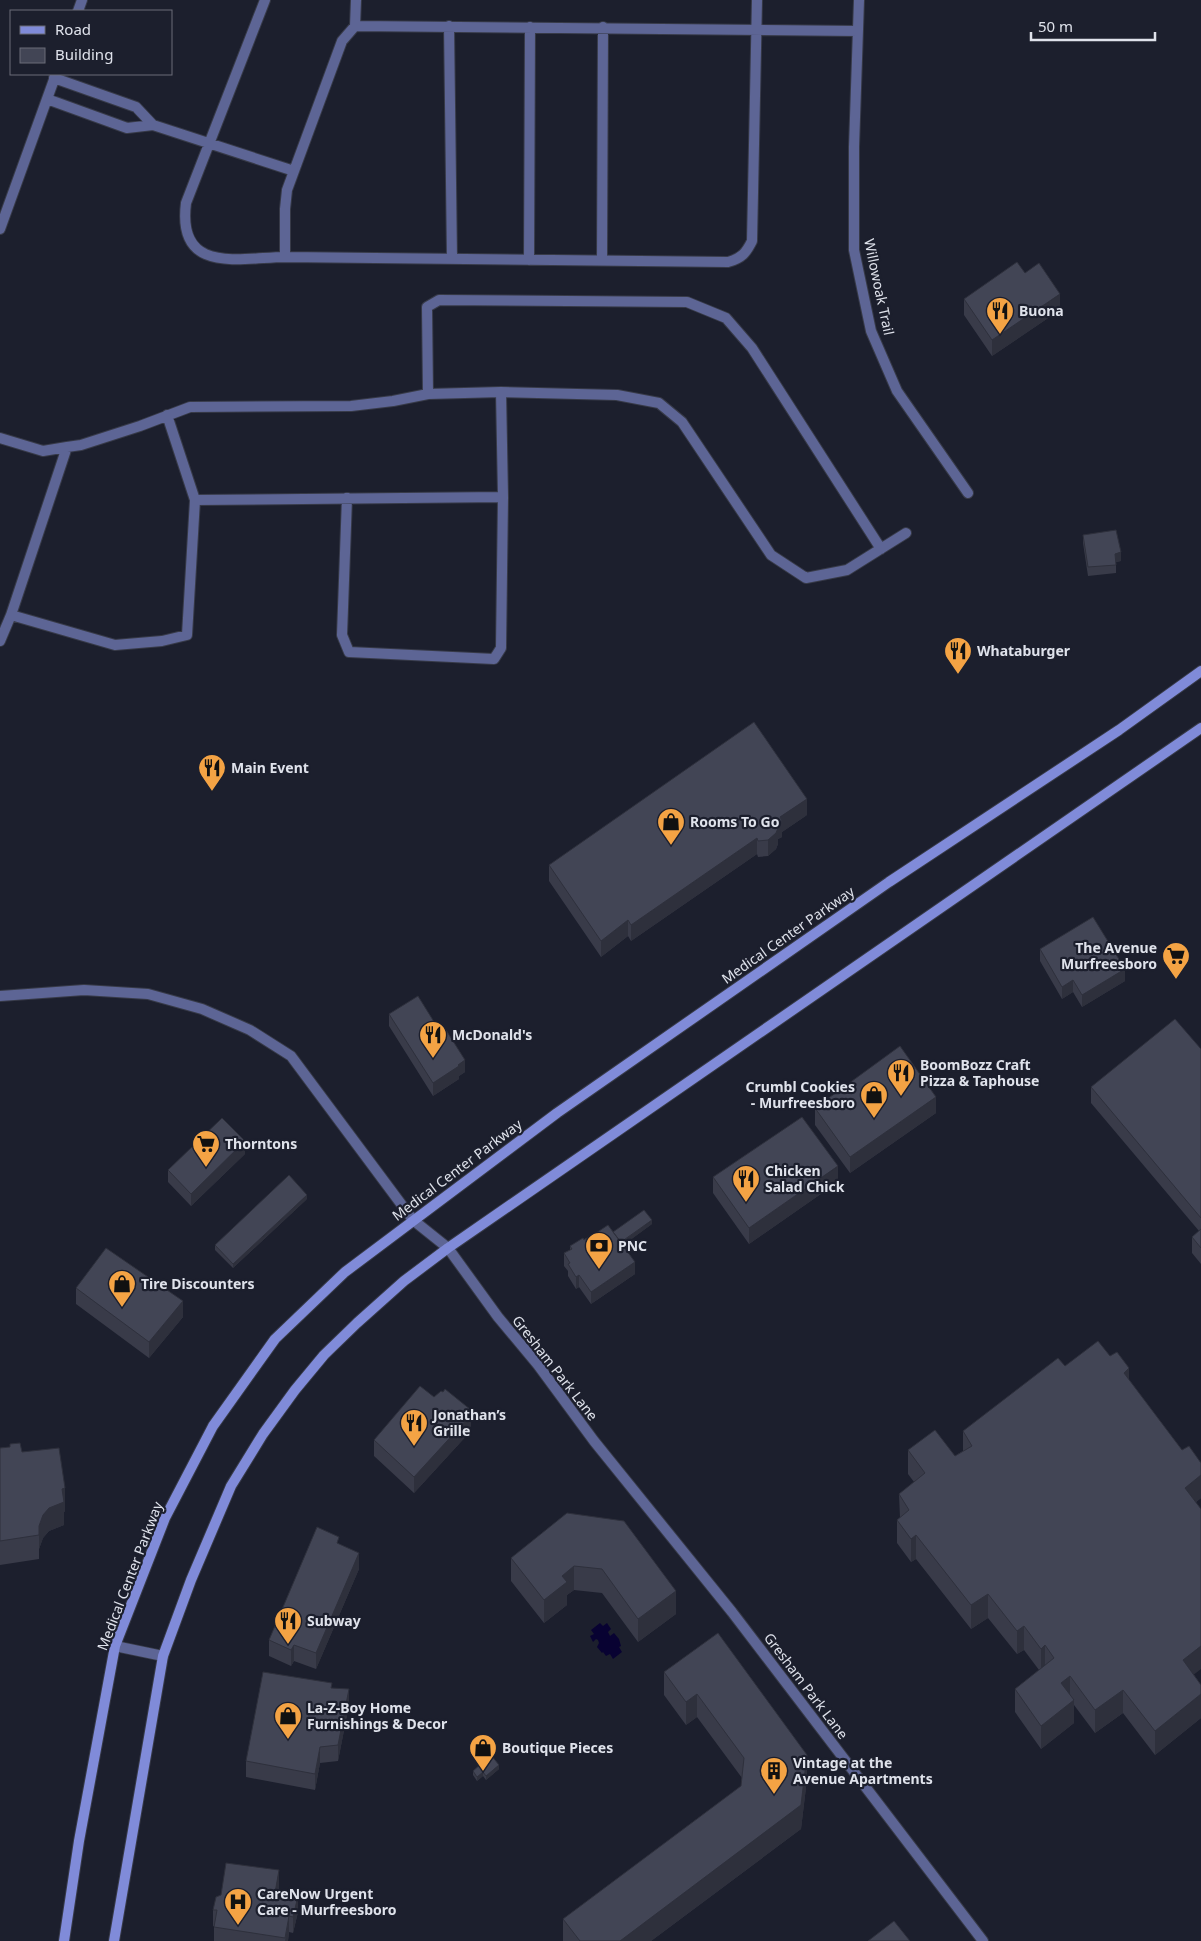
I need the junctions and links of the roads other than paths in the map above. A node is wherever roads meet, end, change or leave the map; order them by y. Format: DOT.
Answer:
graph roads {
  1 [pos="265,0"];
  2 [pos="356,0"];
  3 [pos="757,0"];
  4 [pos="860,0"];
  5 [pos="354,26"];
  6 [pos="449,26"];
  7 [pos="530,27"];
  8 [pos="603,27"];
  9 [pos="756,29"];
  10 [pos="858,31"];
  11 [pos="55,76"];
  12 [pos="47,99"];
  13 [pos="153,125"];
  14 [pos="210,143"];
  15 [pos="294,171"];
  16 [pos="0,229"];
  17 [pos="285,257"];
  18 [pos="452,259"];
  19 [pos="529,260"];
  20 [pos="602,260"];
  21 [pos="500,392"];
  22 [pos="428,394"];
  23 [pos="167,415"];
  24 [pos="0,438"];
  25 [pos="66,447"];
  26 [pos="968,493"];
  27 [pos="503,497"];
  28 [pos="346,498"];
  29 [pos="195,500"];
  30 [pos="906,533"];
  31 [pos="881,549"];
  32 [pos="11,615"];
  33 [pos="0,641"];
  34 [pos="1201,671"];
  35 [pos="1201,728"];
  36 [pos="0,996"];
  37 [pos="413,1220"];
  38 [pos="448,1248"];
  39 [pos="115,1646"];
  40 [pos="163,1656"];
  41 [pos="64,1941"];
  42 [pos="114,1941"];
  43 [pos="983,1941"];
  1 -- 14 [label="street"];
  2 -- 5 [label="street"];
  3 -- 9 [label="street"];
  4 -- 10 [label="street, Willowoak Trail"];
  5 -- 6 [label="street"];
  5 -- 15 [label="street"];
  6 -- 7 [label="street"];
  6 -- 18 [label="street"];
  7 -- 8 [label="street"];
  7 -- 19 [label="street"];
  8 -- 9 [label="street"];
  8 -- 20 [label="street"];
  9 -- 10 [label="street"];
  9 -- 20 [label="street"];
  10 -- 26 [label="street, Willowoak Trail"];
  11 -- 12 [label="street"];
  11 -- 13 [label="street"];
  12 -- 13 [label="street"];
  12 -- 16 [label="street"];
  13 -- 14 [label="street"];
  14 -- 15 [label="street"];
  14 -- 17 [label="street"];
  15 -- 17 [label="street"];
  17 -- 18 [label="street"];
  18 -- 19 [label="street"];
  19 -- 20 [label="street"];
  21 -- 22 [label="street"];
  21 -- 27 [label="street"];
  21 -- 31 [label="street"];
  22 -- 23 [label="street"];
  22 -- 31 [label="street"];
  23 -- 25 [label="street"];
  23 -- 29 [label="street"];
  24 -- 25 [label="street"];
  25 -- 32 [label="street"];
  27 -- 28 [label="street"];
  27 -- 28 [label="street"];
  28 -- 29 [label="street"];
  29 -- 32 [label="street"];
  30 -- 31 [label="street"];
  32 -- 33 [label="street"];
  34 -- 37 [label="main road, Medical Center Parkway"];
  35 -- 38 [label="main road"];
  36 -- 37 [label="street, Gresham Park Lane"];
  37 -- 38 [label="street, Gresham Park Lane"];
  37 -- 39 [label="main road, Medical Center Parkway"];
  38 -- 40 [label="main road"];
  38 -- 43 [label="street, Gresham Park Lane"];
  39 -- 40 [label="street"];
  39 -- 41 [label="main road, Medical Center Parkway"];
  40 -- 42 [label="main road"];
}
